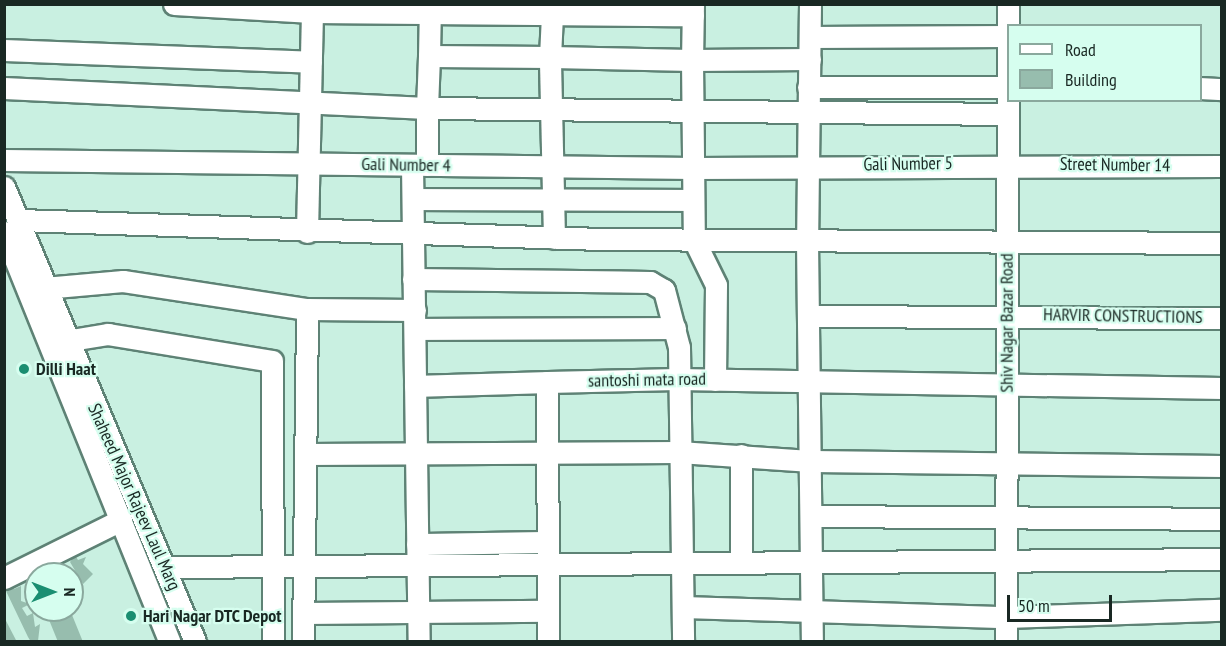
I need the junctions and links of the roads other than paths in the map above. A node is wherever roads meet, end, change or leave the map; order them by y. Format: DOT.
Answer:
graph roads {
  1 [pos="174,4"];
  2 [pos="810,4"];
  3 [pos="1008,4"];
  4 [pos="312,8"];
  5 [pos="430,8"];
  6 [pos="693,10"];
  7 [pos="559,11"];
  8 [pos="1007,24"];
  9 [pos="1007,36"];
  10 [pos="810,37"];
  11 [pos="4,50"];
  12 [pos="429,56"];
  13 [pos="550,57"];
  14 [pos="810,59"];
  15 [pos="692,60"];
  16 [pos="311,62"];
  17 [pos="808,87"];
  18 [pos="1007,87"];
  19 [pos="4,88"];
  20 [pos="1202,88"];
  21 [pos="1221,88"];
  22 [pos="1007,102"];
  23 [pos="310,104"];
  24 [pos="427,108"];
  25 [pos="552,111"];
  26 [pos="693,112"];
  27 [pos="808,112"];
  28 [pos="1007,114"];
  29 [pos="4,160"];
  30 [pos="1008,163"];
  31 [pos="308,164"];
  32 [pos="420,165"];
  33 [pos="808,165"];
  34 [pos="1221,166"];
  35 [pos="554,167"];
  36 [pos="693,168"];
  37 [pos="4,187"];
  38 [pos="414,199"];
  39 [pos="554,199"];
  40 [pos="693,200"];
  41 [pos="12,226"];
  42 [pos="306,232"];
  43 [pos="415,232"];
  44 [pos="554,238"];
  45 [pos="693,240"];
  46 [pos="807,242"];
  47 [pos="1221,243"];
  48 [pos="1007,246"];
  49 [pos="10,258"];
  50 [pos="413,279"];
  51 [pos="44,288"];
  52 [pos="307,309"];
  53 [pos="1007,314"];
  54 [pos="809,316"];
  55 [pos="1221,318"];
  56 [pos="415,320"];
  57 [pos="675,328"];
  58 [pos="65,341"];
  59 [pos="677,379"];
  60 [pos="715,380"];
  61 [pos="547,382"];
  62 [pos="812,382"];
  63 [pos="415,386"];
  64 [pos="1007,387"];
  65 [pos="1221,388"];
  66 [pos="679,452"];
  67 [pos="306,454"];
  68 [pos="417,454"];
  69 [pos="548,454"];
  70 [pos="741,455"];
  71 [pos="812,461"];
  72 [pos="1007,463"];
  73 [pos="1221,466"];
  74 [pos="812,516"];
  75 [pos="1006,519"];
  76 [pos="1221,519"];
  77 [pos="121,520"];
  78 [pos="548,542"];
  79 [pos="417,544"];
  80 [pos="741,559"];
  81 [pos="812,559"];
  82 [pos="1221,559"];
  83 [pos="680,560"];
  84 [pos="1006,564"];
  85 [pos="272,566"];
  86 [pos="301,566"];
  87 [pos="548,566"];
  88 [pos="166,567"];
  89 [pos="418,567"];
  90 [pos="4,578"];
  91 [pos="683,607"];
  92 [pos="418,610"];
  93 [pos="1221,610"];
  94 [pos="548,611"];
  95 [pos="812,611"];
  96 [pos="304,613"];
  97 [pos="1006,617"];
  98 [pos="170,642"];
  99 [pos="195,642"];
  100 [pos="273,642"];
  101 [pos="303,642"];
  102 [pos="418,642"];
  103 [pos="548,642"];
  104 [pos="683,642"];
  105 [pos="812,642"];
  106 [pos="1006,642"];
  1 -- 4 [label="street"];
  2 -- 10 [label="street"];
  3 -- 8 [label="street, Shiv Nagar Bazar Road"];
  4 -- 5 [label="street"];
  4 -- 16 [label="street"];
  5 -- 7 [label="street"];
  5 -- 12 [label="street"];
  6 -- 7 [label="street"];
  6 -- 15 [label="street"];
  7 -- 13 [label="street"];
  9 -- 10 [label="street"];
  10 -- 14 [label="street"];
  11 -- 16 [label="street"];
  12 -- 13 [label="street"];
  12 -- 24 [label="street"];
  13 -- 15 [label="street"];
  13 -- 25 [label="street"];
  14 -- 15 [label="street"];
  14 -- 17 [label="street"];
  15 -- 26 [label="street"];
  16 -- 23 [label="street"];
  17 -- 18 [label="street"];
  17 -- 27 [label="street"];
  19 -- 23 [label="street"];
  20 -- 21 [label="street"];
  22 -- 28 [label="street, Shiv Nagar Bazar Road"];
  23 -- 24 [label="street"];
  23 -- 31 [label="street"];
  24 -- 25 [label="street"];
  24 -- 32 [label="street"];
  25 -- 26 [label="street"];
  25 -- 35 [label="street"];
  26 -- 27 [label="street"];
  26 -- 36 [label="street"];
  27 -- 28 [label="street"];
  27 -- 33 [label="street"];
  28 -- 30 [label="street, Shiv Nagar Bazar Road"];
  29 -- 31 [label="street, Gali Number 4"];
  30 -- 33 [label="street, Gali Number 5"];
  30 -- 34 [label="street, Street Number 14"];
  30 -- 48 [label="street, Shiv Nagar Bazar Road"];
  31 -- 32 [label="street, Gali Number 4"];
  31 -- 42 [label="street"];
  32 -- 35 [label="street, Gali Number 4"];
  32 -- 38 [label="street"];
  33 -- 36 [label="street, Gali Number 4"];
  33 -- 46 [label="street"];
  35 -- 36 [label="street, Gali Number 4"];
  35 -- 39 [label="street"];
  36 -- 40 [label="street"];
  37 -- 41 [label="street, Shaheed Major Rajeev Laul Marg"];
  38 -- 39 [label="street"];
  38 -- 43 [label="street"];
  39 -- 40 [label="street"];
  39 -- 44 [label="street"];
  40 -- 45 [label="street"];
  41 -- 42 [label="street"];
  41 -- 49 [label="street, Shaheed Major Rajeev Laul Marg"];
  41 -- 51 [label="street, Shaheed Major Rajeev Laul Marg"];
  42 -- 43 [label="street"];
  43 -- 44 [label="street"];
  43 -- 50 [label="street"];
  44 -- 45 [label="street"];
  45 -- 46 [label="street"];
  45 -- 60 [label="street"];
  46 -- 48 [label="street"];
  46 -- 54 [label="street"];
  47 -- 48 [label="street"];
  48 -- 53 [label="street, Shiv Nagar Bazar Road"];
  49 -- 77 [label="street, Shaheed Major Rajeev Laul Marg"];
  50 -- 56 [label="street"];
  50 -- 57 [label="street"];
  51 -- 52 [label="street"];
  51 -- 58 [label="street, Shaheed Major Rajeev Laul Marg"];
  52 -- 56 [label="street"];
  52 -- 67 [label="street"];
  53 -- 54 [label="street, HARVIR CONSTRUCTIONS"];
  53 -- 55 [label="street, HARVIR CONSTRUCTIONS"];
  53 -- 64 [label="street, Shiv Nagar Bazar Road"];
  54 -- 62 [label="street"];
  56 -- 57 [label="street"];
  56 -- 63 [label="street"];
  57 -- 59 [label="street"];
  58 -- 85 [label="street"];
  58 -- 88 [label="street, Shaheed Major Rajeev Laul Marg"];
  59 -- 60 [label="street, santoshi mata road"];
  59 -- 61 [label="street, santoshi mata road"];
  59 -- 66 [label="street"];
  60 -- 62 [label="street, santoshi mata road"];
  61 -- 63 [label="street, santoshi mata road"];
  61 -- 69 [label="street"];
  62 -- 64 [label="street, santoshi mata road"];
  62 -- 71 [label="street"];
  63 -- 68 [label="street"];
  64 -- 65 [label="street, santoshi mata road"];
  64 -- 72 [label="street, Shiv Nagar Bazar Road"];
  66 -- 69 [label="street"];
  66 -- 70 [label="street"];
  66 -- 83 [label="street"];
  67 -- 68 [label="street"];
  67 -- 86 [label="street"];
  68 -- 69 [label="street"];
  68 -- 79 [label="street"];
  69 -- 78 [label="street"];
  70 -- 71 [label="street"];
  70 -- 80 [label="street"];
  71 -- 72 [label="street"];
  71 -- 74 [label="street"];
  72 -- 73 [label="street"];
  72 -- 75 [label="street, Shiv Nagar Bazar Road"];
  74 -- 75 [label="street"];
  74 -- 81 [label="street"];
  75 -- 76 [label="street"];
  75 -- 84 [label="street, Shiv Nagar Bazar Road"];
  77 -- 90 [label="street"];
  77 -- 98 [label="street, Shaheed Major Rajeev Laul Marg"];
  78 -- 79 [label="street"];
  78 -- 87 [label="street"];
  79 -- 89 [label="street"];
  80 -- 81 [label="street"];
  80 -- 83 [label="street"];
  81 -- 84 [label="street"];
  81 -- 95 [label="street"];
  82 -- 84 [label="street"];
  83 -- 87 [label="street"];
  83 -- 91 [label="street"];
  84 -- 97 [label="street, Shiv Nagar Bazar Road"];
  85 -- 86 [label="street"];
  85 -- 88 [label="street"];
  85 -- 100 [label="street"];
  86 -- 89 [label="street"];
  86 -- 96 [label="street"];
  87 -- 89 [label="street"];
  87 -- 94 [label="street"];
  88 -- 99 [label="street, Shaheed Major Rajeev Laul Marg"];
  89 -- 92 [label="street"];
  91 -- 95 [label="street"];
  91 -- 104 [label="street"];
  92 -- 94 [label="street"];
  92 -- 96 [label="street"];
  92 -- 102 [label="street"];
  93 -- 97 [label="street"];
  94 -- 103 [label="street"];
  95 -- 97 [label="street"];
  95 -- 105 [label="street"];
  96 -- 101 [label="street"];
  97 -- 106 [label="street, Shiv Nagar Bazar Road"];
}
